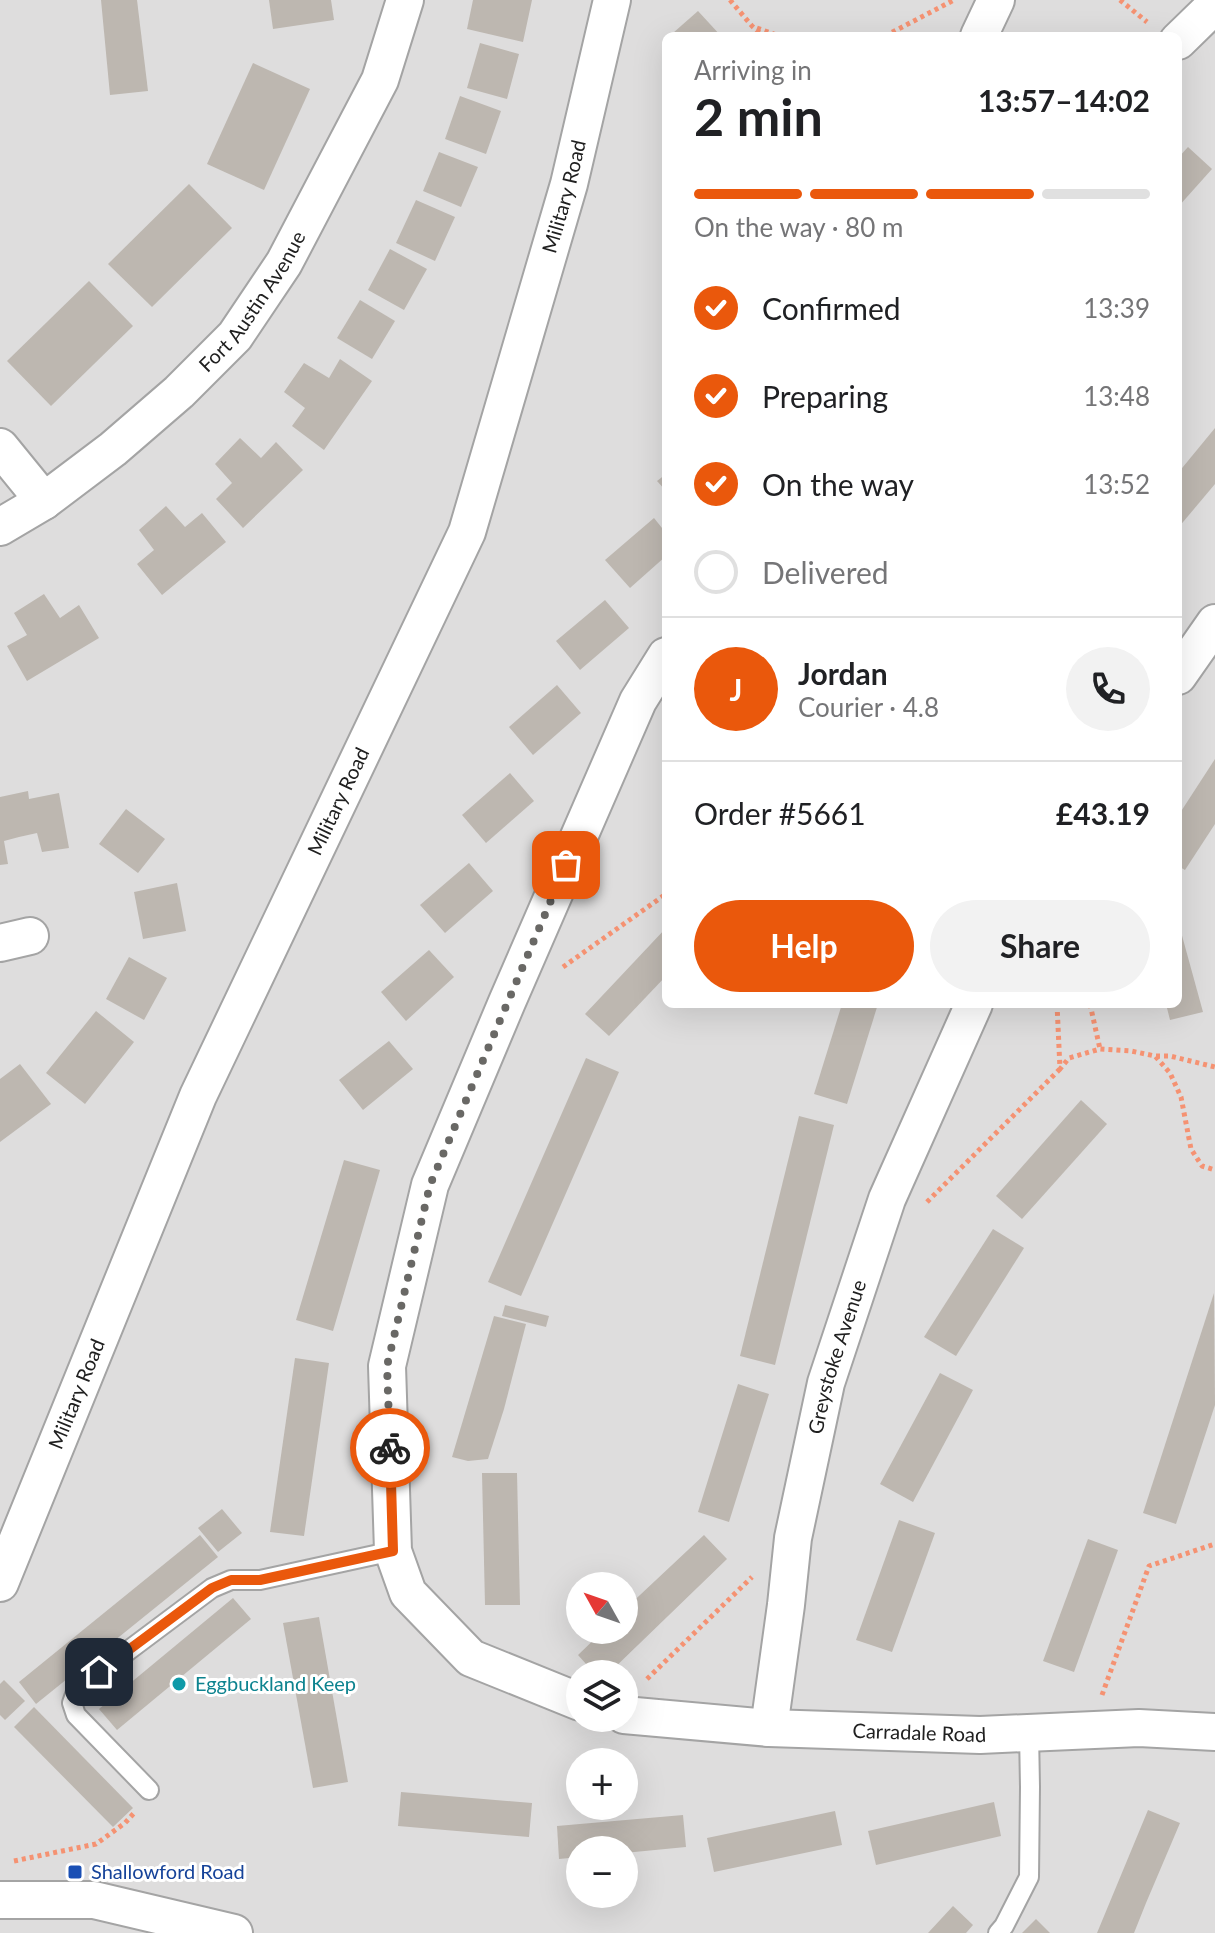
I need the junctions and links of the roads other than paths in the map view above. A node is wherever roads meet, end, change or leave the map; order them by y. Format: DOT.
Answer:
graph roads {
  1 [pos="405,0"];
  2 [pos="612,0"];
  3 [pos="996,0"];
  4 [pos="1215,5"];
  5 [pos="981,32"];
  6 [pos="1169,32"];
  7 [pos="0,447"];
  8 [pos="44,501"];
  9 [pos="0,527"];
  10 [pos="1215,623"];
  11 [pos="662,662"];
  12 [pos="1182,670"];
  13 [pos="972,1008"];
  14 [pos="393,1551"];
  15 [pos="0,1583"];
  16 [pos="566,1696"];
  17 [pos="638,1716"];
  18 [pos="769,1728"];
  19 [pos="1029,1732"];
  20 [pos="1215,1732"];
  21 [pos="149,1790"];
  22 [pos="10,1900"];
  23 [pos="234,1933"];
  24 [pos="998,1933"];
  1 -- 8 [label="street, Fort Austin Avenue"];
  2 -- 15 [label="street, Military Road"];
  3 -- 5 [label="street"];
  4 -- 6 [label="street"];
  7 -- 8 [label="street"];
  8 -- 9 [label="street, Fort Austin Avenue"];
  10 -- 12 [label="street"];
  11 -- 14 [label="street"];
  13 -- 18 [label="street, Greystoke Avenue"];
  14 -- 16 [label="street"];
  14 -- 21 [label="lane"];
  17 -- 18 [label="street, Carradale Road"];
  18 -- 19 [label="street, Carradale Road"];
  19 -- 20 [label="street, Carradale Road"];
  19 -- 24 [label="lane"];
  22 -- 23 [label="street"];
}
